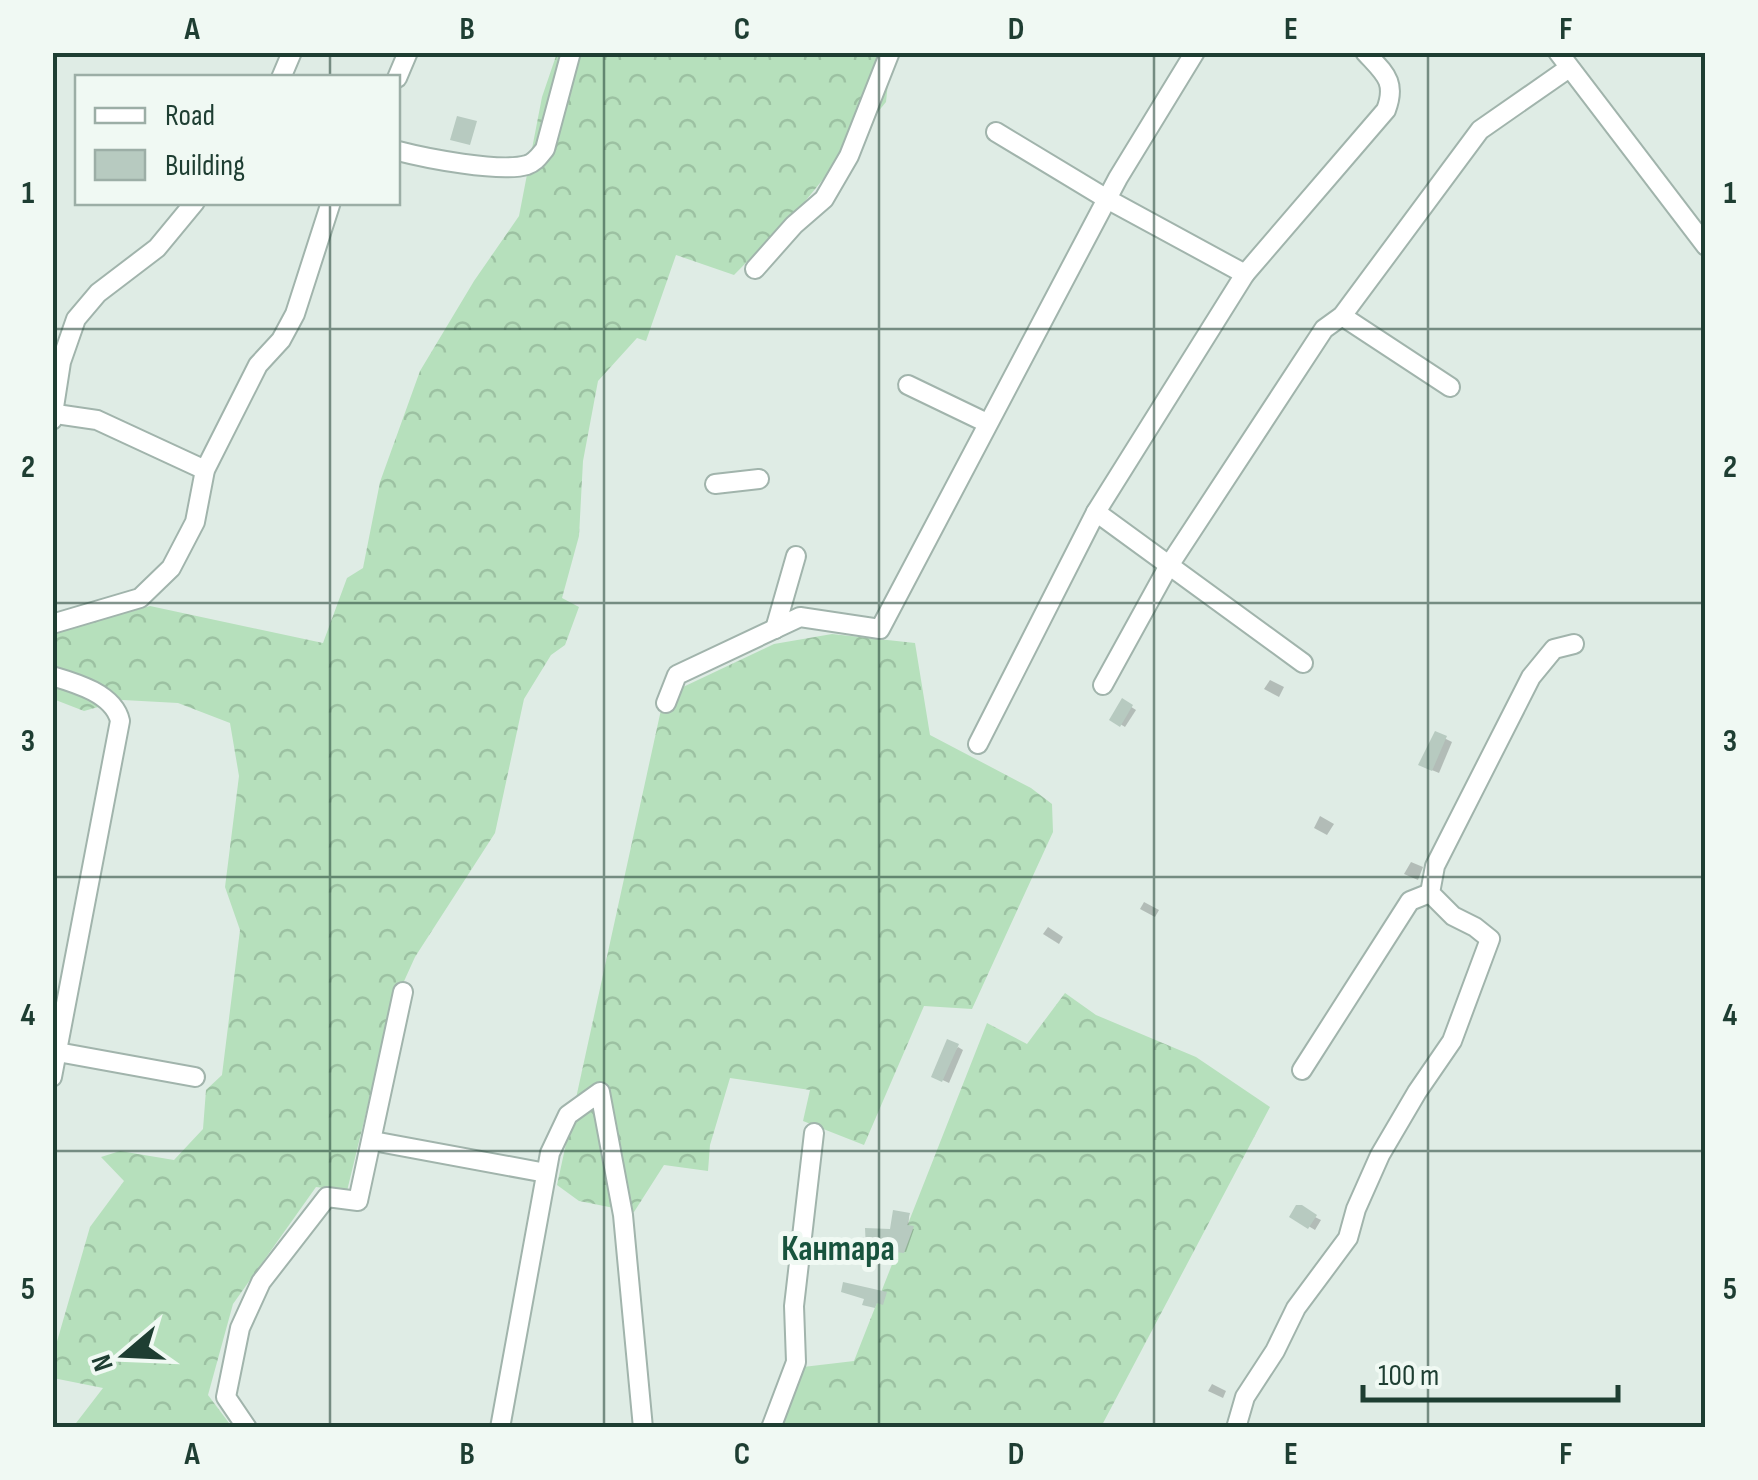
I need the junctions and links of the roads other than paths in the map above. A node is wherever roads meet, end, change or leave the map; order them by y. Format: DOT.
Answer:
graph roads {
  1 [pos="571,52"];
  2 [pos="890,52"];
  3 [pos="1195,52"];
  4 [pos="1365,52"];
  5 [pos="1563,60"];
  6 [pos="996,132"];
  7 [pos="400,151"];
  8 [pos="1107,199"];
  9 [pos="193,205"];
  10 [pos="330,205"];
  11 [pos="1706,246"];
  12 [pos="755,269"];
  13 [pos="1245,274"];
  14 [pos="1342,316"];
  15 [pos="908,385"];
  16 [pos="1450,387"];
  17 [pos="54,417"];
  18 [pos="987,424"];
  19 [pos="205,470"];
  20 [pos="759,479"];
  21 [pos="714,484"];
  22 [pos="1096,512"];
  23 [pos="796,556"];
  24 [pos="1168,567"];
  25 [pos="52,624"];
  26 [pos="774,629"];
  27 [pos="1574,644"];
  28 [pos="1303,663"];
  29 [pos="52,676"];
  30 [pos="1103,684"];
  31 [pos="666,703"];
  32 [pos="978,744"];
  33 [pos="1430,893"];
  34 [pos="403,992"];
  35 [pos="55,1052"];
  36 [pos="1302,1070"];
  37 [pos="195,1077"];
  38 [pos="52,1078"];
  39 [pos="814,1133"];
  40 [pos="373,1141"];
  41 [pos="546,1172"];
  42 [pos="247,1428"];
  43 [pos="500,1428"];
  44 [pos="643,1428"];
  45 [pos="771,1428"];
  46 [pos="1236,1428"];
  1 -- 7 [label="street"];
  2 -- 12 [label="street"];
  3 -- 8 [label="street"];
  4 -- 13 [label="street"];
  5 -- 11 [label="street"];
  5 -- 14 [label="street"];
  6 -- 8 [label="street"];
  8 -- 13 [label="street"];
  8 -- 18 [label="street"];
  9 -- 17 [label="street"];
  10 -- 19 [label="street"];
  13 -- 22 [label="street"];
  14 -- 16 [label="street"];
  14 -- 24 [label="street"];
  15 -- 18 [label="street"];
  17 -- 19 [label="street"];
  18 -- 26 [label="street"];
  19 -- 25 [label="street"];
  20 -- 21 [label="street"];
  22 -- 24 [label="street"];
  22 -- 32 [label="street"];
  23 -- 26 [label="street"];
  24 -- 28 [label="street"];
  24 -- 30 [label="street"];
  26 -- 31 [label="street"];
  27 -- 33 [label="street"];
  29 -- 35 [label="street"];
  33 -- 36 [label="street"];
  33 -- 46 [label="street"];
  34 -- 40 [label="street"];
  35 -- 37 [label="street"];
  35 -- 38 [label="street"];
  39 -- 45 [label="street"];
  40 -- 41 [label="street"];
  40 -- 42 [label="street"];
  41 -- 43 [label="street"];
  41 -- 44 [label="street"];
}
